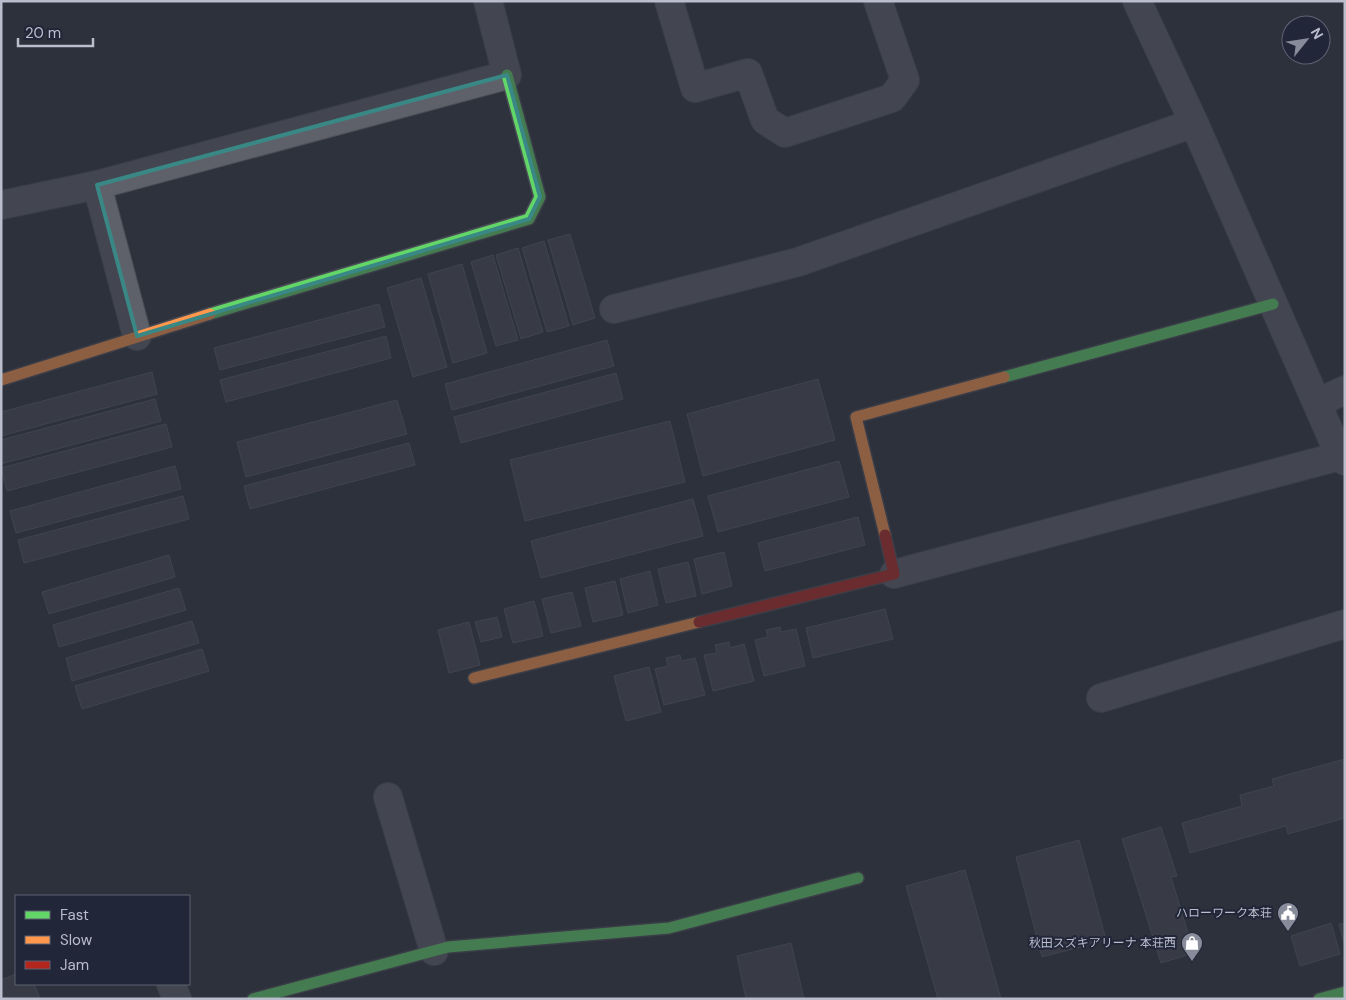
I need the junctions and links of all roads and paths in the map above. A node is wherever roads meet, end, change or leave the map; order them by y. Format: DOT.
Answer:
graph roads {
  1 [pos="488,1"];
  2 [pos="669,1"];
  3 [pos="878,1"];
  4 [pos="1138,1"];
  5 [pos="507,75"];
  6 [pos="1194,123"];
  7 [pos="97,185"];
  8 [pos="1,205"];
  9 [pos="1273,304"];
  10 [pos="614,309"];
  11 [pos="137,336"];
  12 [pos="1,380"];
  13 [pos="1345,390"];
  14 [pos="1317,403"];
  15 [pos="1342,458"];
  16 [pos="894,574"];
  17 [pos="1345,624"];
  18 [pos="474,678"];
  19 [pos="1101,698"];
  20 [pos="388,797"];
  21 [pos="858,878"];
  22 [pos="434,951"];
  23 [pos="172,985"];
  24 [pos="1345,992"];
  25 [pos="177,999"];
  26 [pos="253,999"];
  27 [pos="1319,999"];
  1 -- 5 [label="street"];
  2 -- 3 [label="street"];
  4 -- 6 [label="street"];
  5 -- 7 [label="street"];
  5 -- 11 [label="main road"];
  6 -- 9 [label="street"];
  6 -- 10 [label="street"];
  7 -- 8 [label="street"];
  7 -- 11 [label="street"];
  9 -- 14 [label="street"];
  9 -- 16 [label="main road"];
  11 -- 12 [label="main road"];
  13 -- 14 [label="street"];
  14 -- 15 [label="street"];
  15 -- 16 [label="street"];
  16 -- 18 [label="main road"];
  17 -- 19 [label="street"];
  20 -- 22 [label="street"];
  21 -- 22 [label="main road"];
  22 -- 26 [label="main road"];
  23 -- 25 [label="street"];
  24 -- 27 [label="main road"];
}
